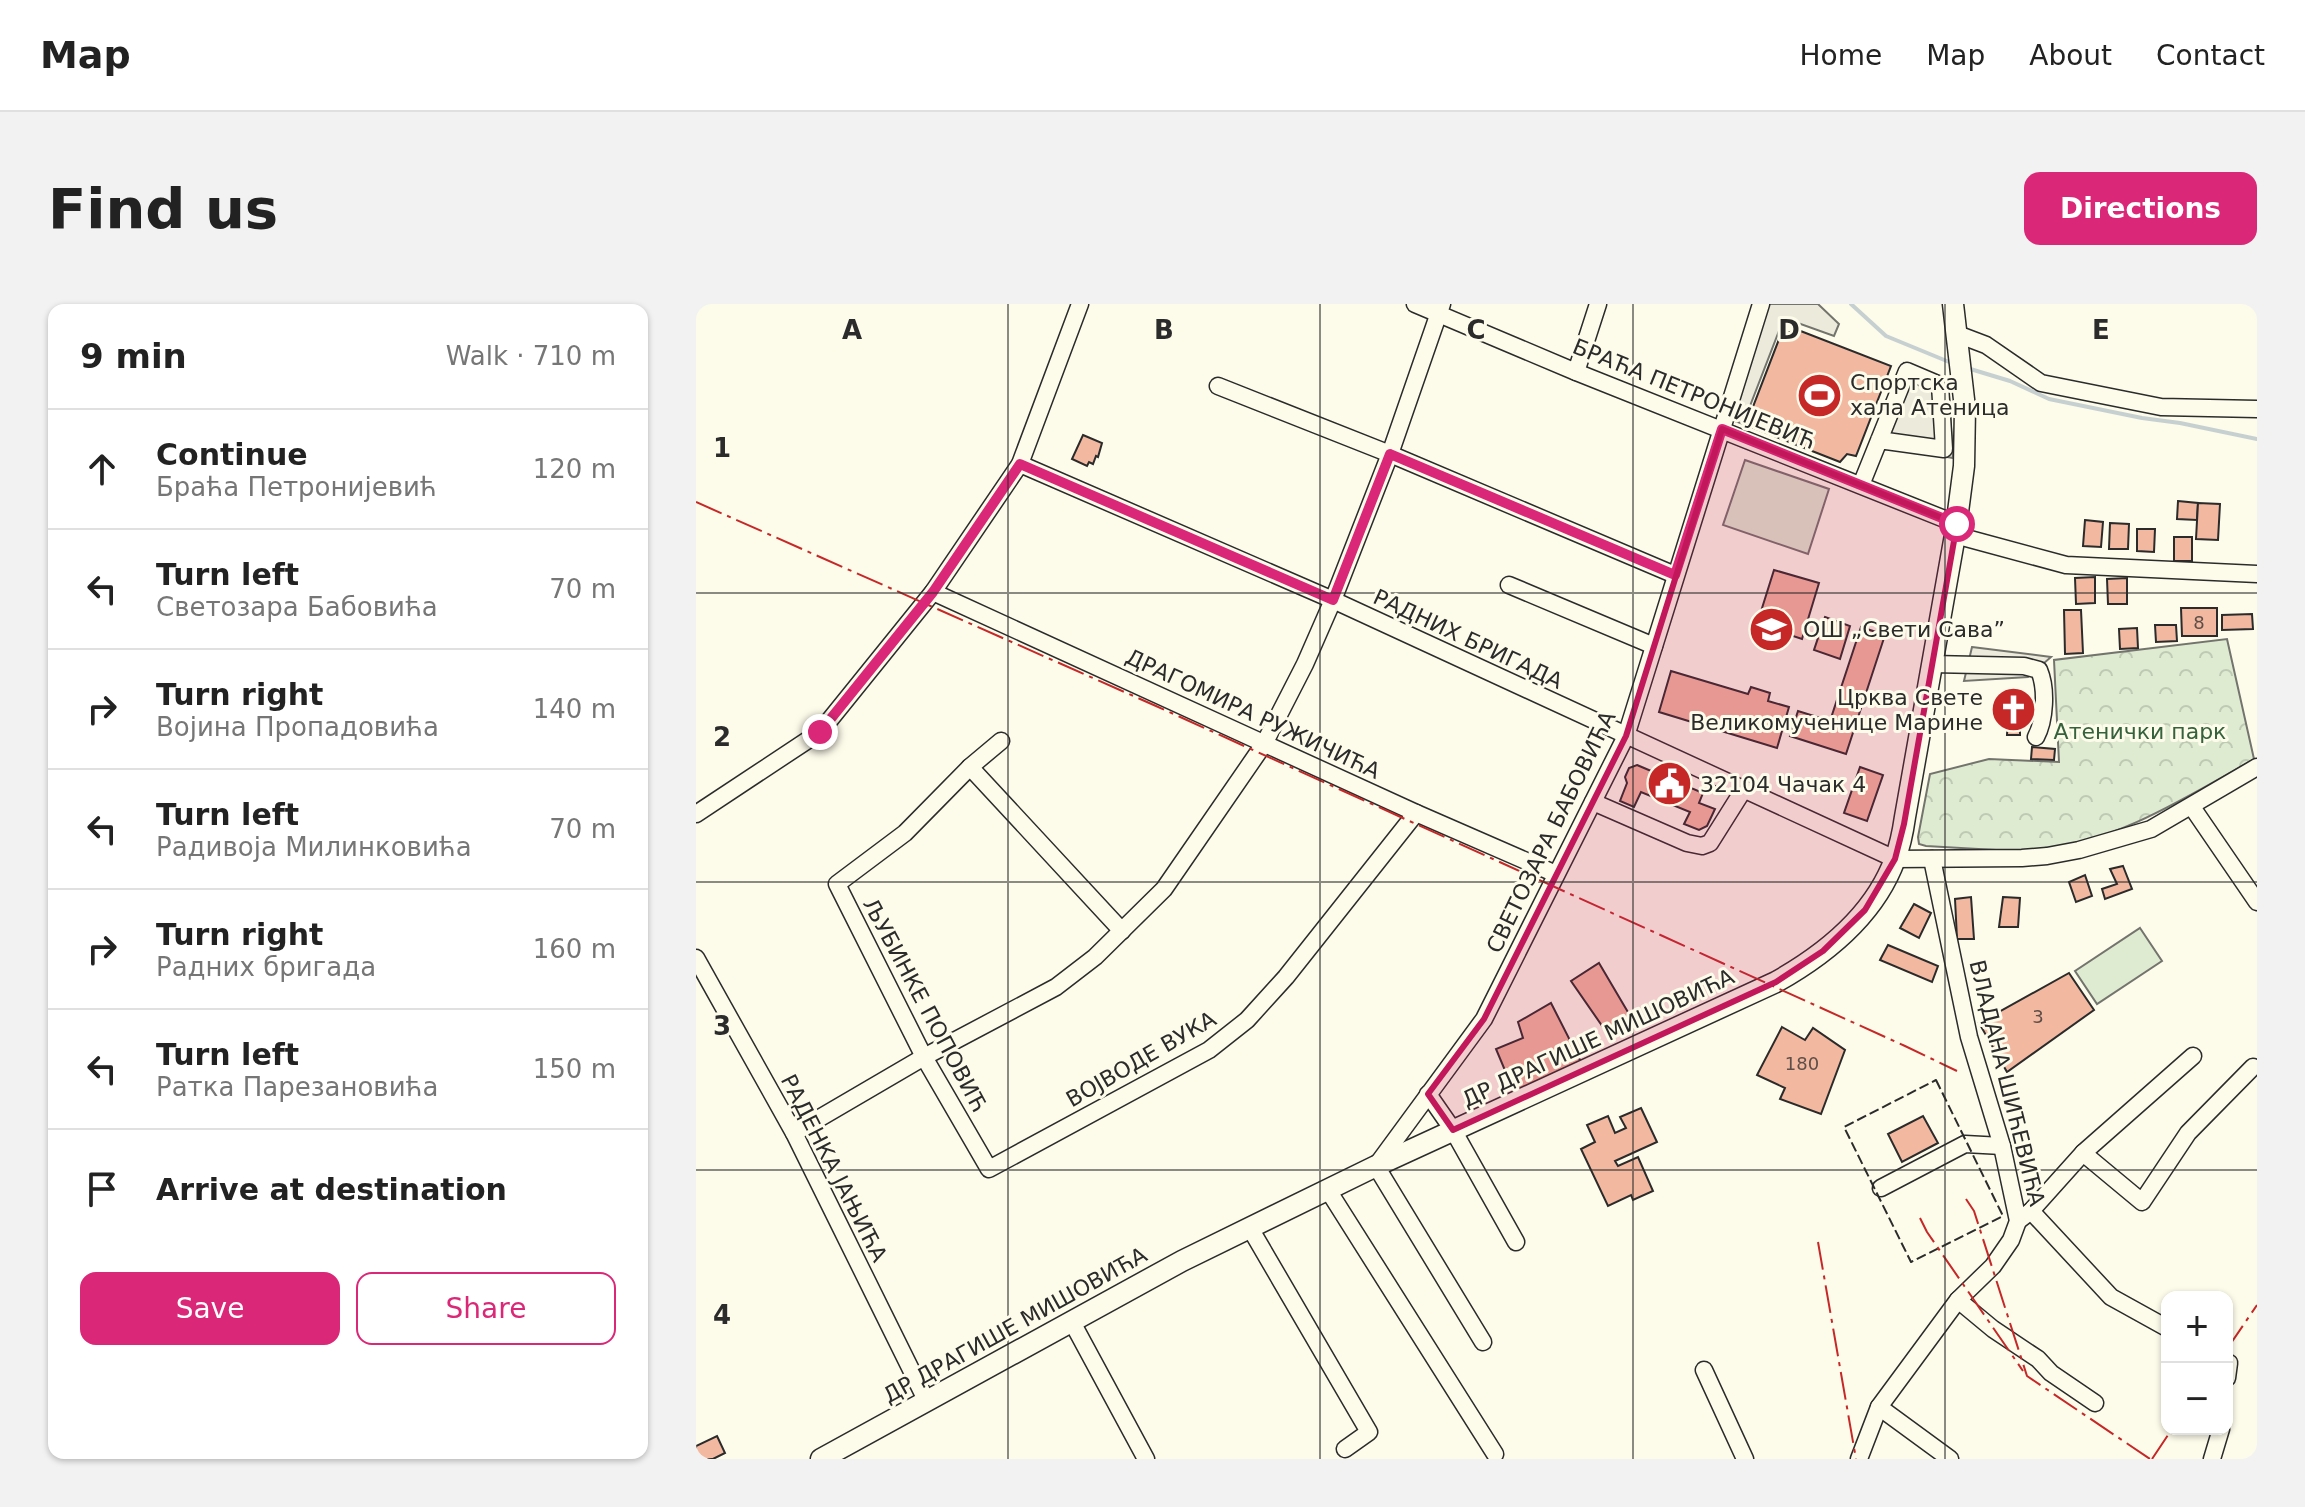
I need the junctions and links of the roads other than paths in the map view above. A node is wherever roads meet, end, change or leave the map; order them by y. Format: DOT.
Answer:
graph roads {
  1 [pos="1080,304"];
  2 [pos="1415,304"];
  3 [pos="1598,304"];
  4 [pos="1761,304"];
  5 [pos="1956,307"];
  6 [pos="1441,309"];
  7 [pos="1958,338"];
  8 [pos="1576,372"];
  9 [pos="1218,386"];
  10 [pos="2257,409"];
  11 [pos="1722,429"];
  12 [pos="1879,440"];
  13 [pos="1390,454"];
  14 [pos="1020,464"];
  15 [pos="1861,485"];
  16 [pos="1956,530"];
  17 [pos="2257,574"];
  18 [pos="1675,575"];
  19 [pos="1509,585"];
  20 [pos="933,592"];
  21 [pos="1333,600"];
  22 [pos="1654,646"];
  23 [pos="1932,664"];
  24 [pos="1626,736"];
  25 [pos="2036,737"];
  26 [pos="1001,741"];
  27 [pos="1264,744"];
  28 [pos="970,767"];
  29 [pos="2257,767"];
  30 [pos="1744,789"];
  31 [pos="1593,802"];
  32 [pos="2192,807"];
  33 [pos="1416,813"];
  34 [pos="696,814"];
  35 [pos="1895,859"];
  36 [pos="1932,859"];
  37 [pos="1556,874"];
  38 [pos="2257,902"];
  39 [pos="1122,931"];
  40 [pos="696,958"];
  41 [pos="2193,1056"];
  42 [pos="924,1057"];
  43 [pos="2253,1067"];
  44 [pos="1428,1094"];
  45 [pos="1453,1130"];
  46 [pos="794,1133"];
  47 [pos="2002,1146"];
  48 [pos="2083,1153"];
  49 [pos="1376,1166"];
  50 [pos="989,1169"];
  51 [pos="1881,1188"];
  52 [pos="1328,1190"];
  53 [pos="2025,1216"];
  54 [pos="1250,1228"];
  55 [pos="1516,1242"];
  56 [pos="1958,1300"];
  57 [pos="1072,1322"];
  58 [pos="2161,1325"];
  59 [pos="1483,1342"];
  60 [pos="1704,1370"];
  61 [pos="927,1402"];
  62 [pos="2095,1403"];
  63 [pos="1879,1407"];
  64 [pos="2219,1435"];
  65 [pos="1345,1449"];
  66 [pos="1495,1454"];
  67 [pos="821,1459"];
  68 [pos="1146,1459"];
  69 [pos="1745,1459"];
  70 [pos="1859,1459"];
  71 [pos="1950,1459"];
  72 [pos="2212,1459"];
  1 -- 14 [label="street"];
  2 -- 6 [label="street, БРАЋА ПЕТРОНИЈЕВИЋ"];
  3 -- 8 [label="street"];
  4 -- 11 [label="street, СВЕТОЗАРА БАБОВИЋА"];
  5 -- 7 [label="main road, ДР ДРАГИШЕ МИШОВИЋА"];
  6 -- 8 [label="street, БРАЋА ПЕТРОНИЈЕВИЋ"];
  6 -- 13 [label="street"];
  7 -- 10 [label="street"];
  7 -- 16 [label="main road, ДР ДРАГИШЕ МИШОВИЋА"];
  8 -- 11 [label="street, БРАЋА ПЕТРОНИЈЕВИЋ"];
  9 -- 13 [label="street"];
  11 -- 15 [label="street, БРАЋА ПЕТРОНИЈЕВИЋ"];
  11 -- 18 [label="street, СВЕТОЗАРА БАБОВИЋА"];
  12 -- 12 [label="street"];
  12 -- 15 [label="street"];
  13 -- 18 [label="street"];
  13 -- 21 [label="street"];
  14 -- 20 [label="street"];
  14 -- 21 [label="street, РАДНИХ БРИГАДА"];
  15 -- 16 [label="street, БРАЋА ПЕТРОНИЈЕВИЋ"];
  16 -- 17 [label="street, БРАЋА ПЕТРОНИЈЕВИЋ"];
  16 -- 23 [label="main road, ДР ДРАГИШЕ МИШОВИЋА"];
  18 -- 22 [label="street, СВЕТОЗАРА БАБОВИЋА"];
  19 -- 22 [label="street"];
  20 -- 27 [label="street, ДРАГОМИРА РУЖИЧИЋА"];
  20 -- 34 [label="street"];
  21 -- 24 [label="street, РАДНИХ БРИГАДА"];
  21 -- 27 [label="street"];
  22 -- 24 [label="street, СВЕТОЗАРА БАБОВИЋА"];
  23 -- 25 [label="street"];
  23 -- 35 [label="main road, ДР ДРАГИШЕ МИШОВИЋА"];
  24 -- 30 [label="street, РАДНИХ БРИГАДА"];
  24 -- 31 [label="street, СВЕТОЗАРА БАБОВИЋА"];
  26 -- 28 [label="street, ЉУБИНКЕ ПОПОВИЋ"];
  27 -- 33 [label="street, ДРАГОМИРА РУЖИЧИЋА"];
  27 -- 39 [label="street"];
  28 -- 39 [label="street"];
  28 -- 42 [label="street, ЉУБИНКЕ ПОПОВИЋ"];
  29 -- 32 [label="street"];
  30 -- 31 [label="street"];
  30 -- 35 [label="street, РАДНИХ БРИГАДА"];
  31 -- 37 [label="street, СВЕТОЗАРА БАБОВИЋА"];
  32 -- 36 [label="street"];
  32 -- 38 [label="street"];
  33 -- 37 [label="street, ДРАГОМИРА РУЖИЧИЋА"];
  33 -- 50 [label="street, ВОЈВОДЕ ВУКА"];
  35 -- 36 [label="street"];
  35 -- 45 [label="main road, ДР ДРАГИШЕ МИШОВИЋА"];
  36 -- 47 [label="street, ВЛАДАНА ШИЋЕВИЋА"];
  37 -- 44 [label="street, СВЕТОЗАРА БАБОВИЋА"];
  39 -- 42 [label="street"];
  40 -- 46 [label="street, РАДЕНКА ЈАЊИЋА"];
  41 -- 48 [label="street"];
  42 -- 46 [label="street"];
  42 -- 50 [label="street, ЉУБИНКЕ ПОПОВИЋ"];
  43 -- 48 [label="street"];
  44 -- 45 [label="street"];
  44 -- 49 [label="street, СВЕТОЗАРА БАБОВИЋА"];
  45 -- 49 [label="main road, ДР ДРАГИШЕ МИШОВИЋА"];
  45 -- 55 [label="street"];
  46 -- 61 [label="street, РАДЕНКА ЈАЊИЋА"];
  47 -- 51 [label="street"];
  47 -- 53 [label="street, ВЛАДАНА ШИЋЕВИЋА"];
  48 -- 53 [label="street"];
  49 -- 52 [label="main road, ДР ДРАГИШЕ МИШОВИЋА"];
  49 -- 59 [label="street"];
  52 -- 54 [label="main road, ДР ДРАГИШЕ МИШОВИЋА"];
  52 -- 66 [label="street"];
  53 -- 56 [label="street, ВЛАДАНА ШИЋЕВИЋА"];
  53 -- 58 [label="street"];
  54 -- 57 [label="main road, ДР ДРАГИШЕ МИШОВИЋА"];
  54 -- 65 [label="street"];
  56 -- 62 [label="street"];
  56 -- 63 [label="street, ВЛАДАНА ШИЋЕВИЋА"];
  57 -- 61 [label="main road, ДР ДРАГИШЕ МИШОВИЋА"];
  57 -- 68 [label="street"];
  60 -- 69 [label="street"];
  61 -- 67 [label="main road, ДР ДРАГИШЕ МИШОВИЋА"];
  63 -- 70 [label="street, ВЛАДАНА ШИЋЕВИЋА"];
  63 -- 71 [label="street"];
  64 -- 72 [label="street"];
}
